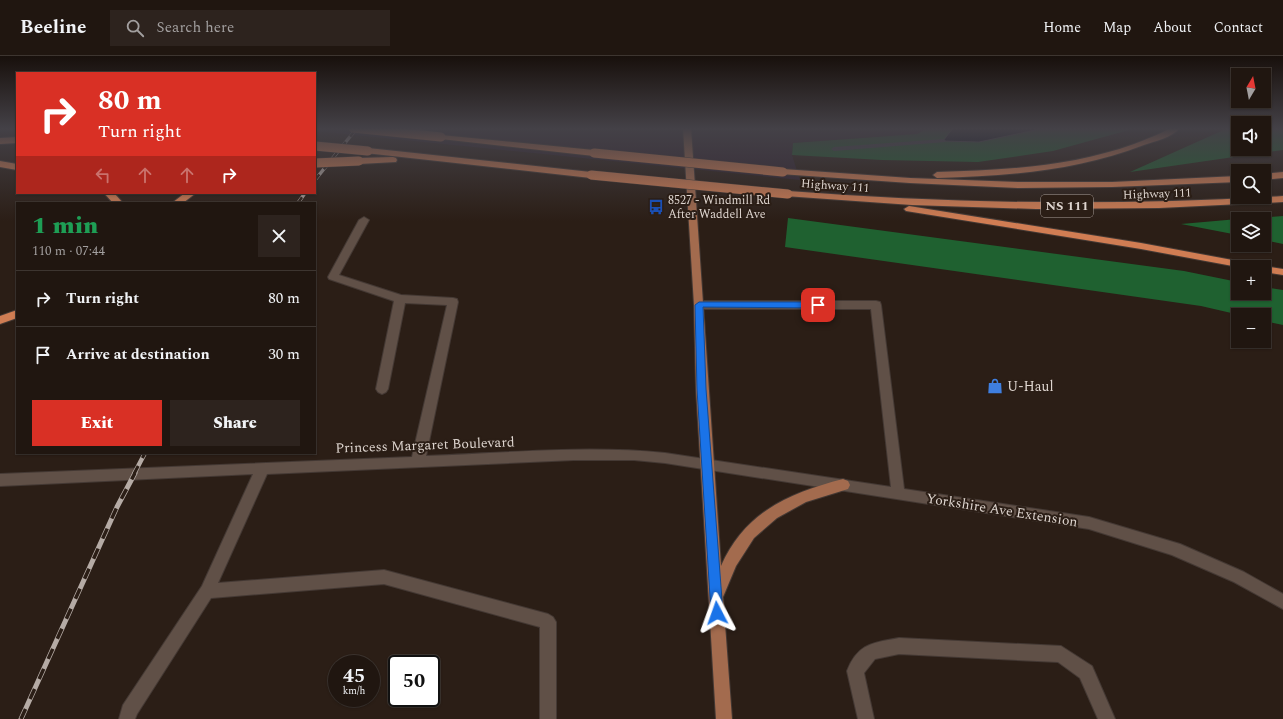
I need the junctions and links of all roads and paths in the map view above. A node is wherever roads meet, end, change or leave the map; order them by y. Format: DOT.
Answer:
graph roads {
  1 [pos="410,159"];
  2 [pos="442,159"];
  3 [pos="653,159"];
  4 [pos="689,159"];
  5 [pos="1094,159"];
  6 [pos="316,163"];
  7 [pos="0,164"];
  8 [pos="16,167"];
  9 [pos="1283,175"];
  10 [pos="1271,176"];
  11 [pos="852,177"];
  12 [pos="1231,178"];
  13 [pos="110,194"];
  14 [pos="190,194"];
  15 [pos="1283,199"];
  16 [pos="850,200"];
  17 [pos="117,202"];
  18 [pos="179,202"];
  19 [pos="364,220"];
  20 [pos="1231,263"];
  21 [pos="1271,270"];
  22 [pos="1283,272"];
  23 [pos="400,299"];
  24 [pos="699,305"];
  25 [pos="16,314"];
  26 [pos="0,320"];
  27 [pos="382,389"];
  28 [pos="418,461"];
  29 [pos="707,465"];
  30 [pos="263,468"];
  31 [pos="0,480"];
  32 [pos="843,485"];
  33 [pos="898,493"];
  34 [pos="207,591"];
  35 [pos="716,598"];
  36 [pos="1283,602"];
  37 [pos="127,719"];
  38 [pos="548,719"];
  39 [pos="724,719"];
  40 [pos="866,719"];
  41 [pos="1107,719"];
  1 -- 6 [label="highway, bridge"];
  2 -- 16 [label="highway, Highway 111 / NS 111, bridge"];
  3 -- 11 [label="highway, Highway 111 / NS 111, bridge"];
  4 -- 24 [label="main road"];
  5 -- 11 [label="highway"];
  7 -- 8 [label="highway"];
  9 -- 10 [label="highway"];
  11 -- 12 [label="highway, Highway 111 / NS 111"];
  13 -- 17 [label="highway"];
  14 -- 18 [label="highway"];
  15 -- 16 [label="highway, Highway 111 / NS 111"];
  16 -- 20 [label="highway"];
  19 -- 23 [label="street"];
  21 -- 22 [label="highway"];
  23 -- 27 [label="street"];
  23 -- 28 [label="street"];
  24 -- 29 [label="main road"];
  24 -- 33 [label="street"];
  25 -- 26 [label="highway"];
  28 -- 29 [label="street, Princess Margaret Boulevard"];
  28 -- 30 [label="street, Princess Margaret Boulevard"];
  29 -- 32 [label="street, Yorkshire Ave Extension"];
  29 -- 35 [label="main road"];
  30 -- 31 [label="street, Princess Margaret Boulevard"];
  30 -- 34 [label="street"];
  32 -- 33 [label="street, Yorkshire Ave Extension"];
  32 -- 35 [label="main road"];
  33 -- 36 [label="street, Yorkshire Ave Extension"];
  34 -- 37 [label="street"];
  34 -- 38 [label="street"];
  35 -- 39 [label="main road"];
  40 -- 41 [label="street"];
}
